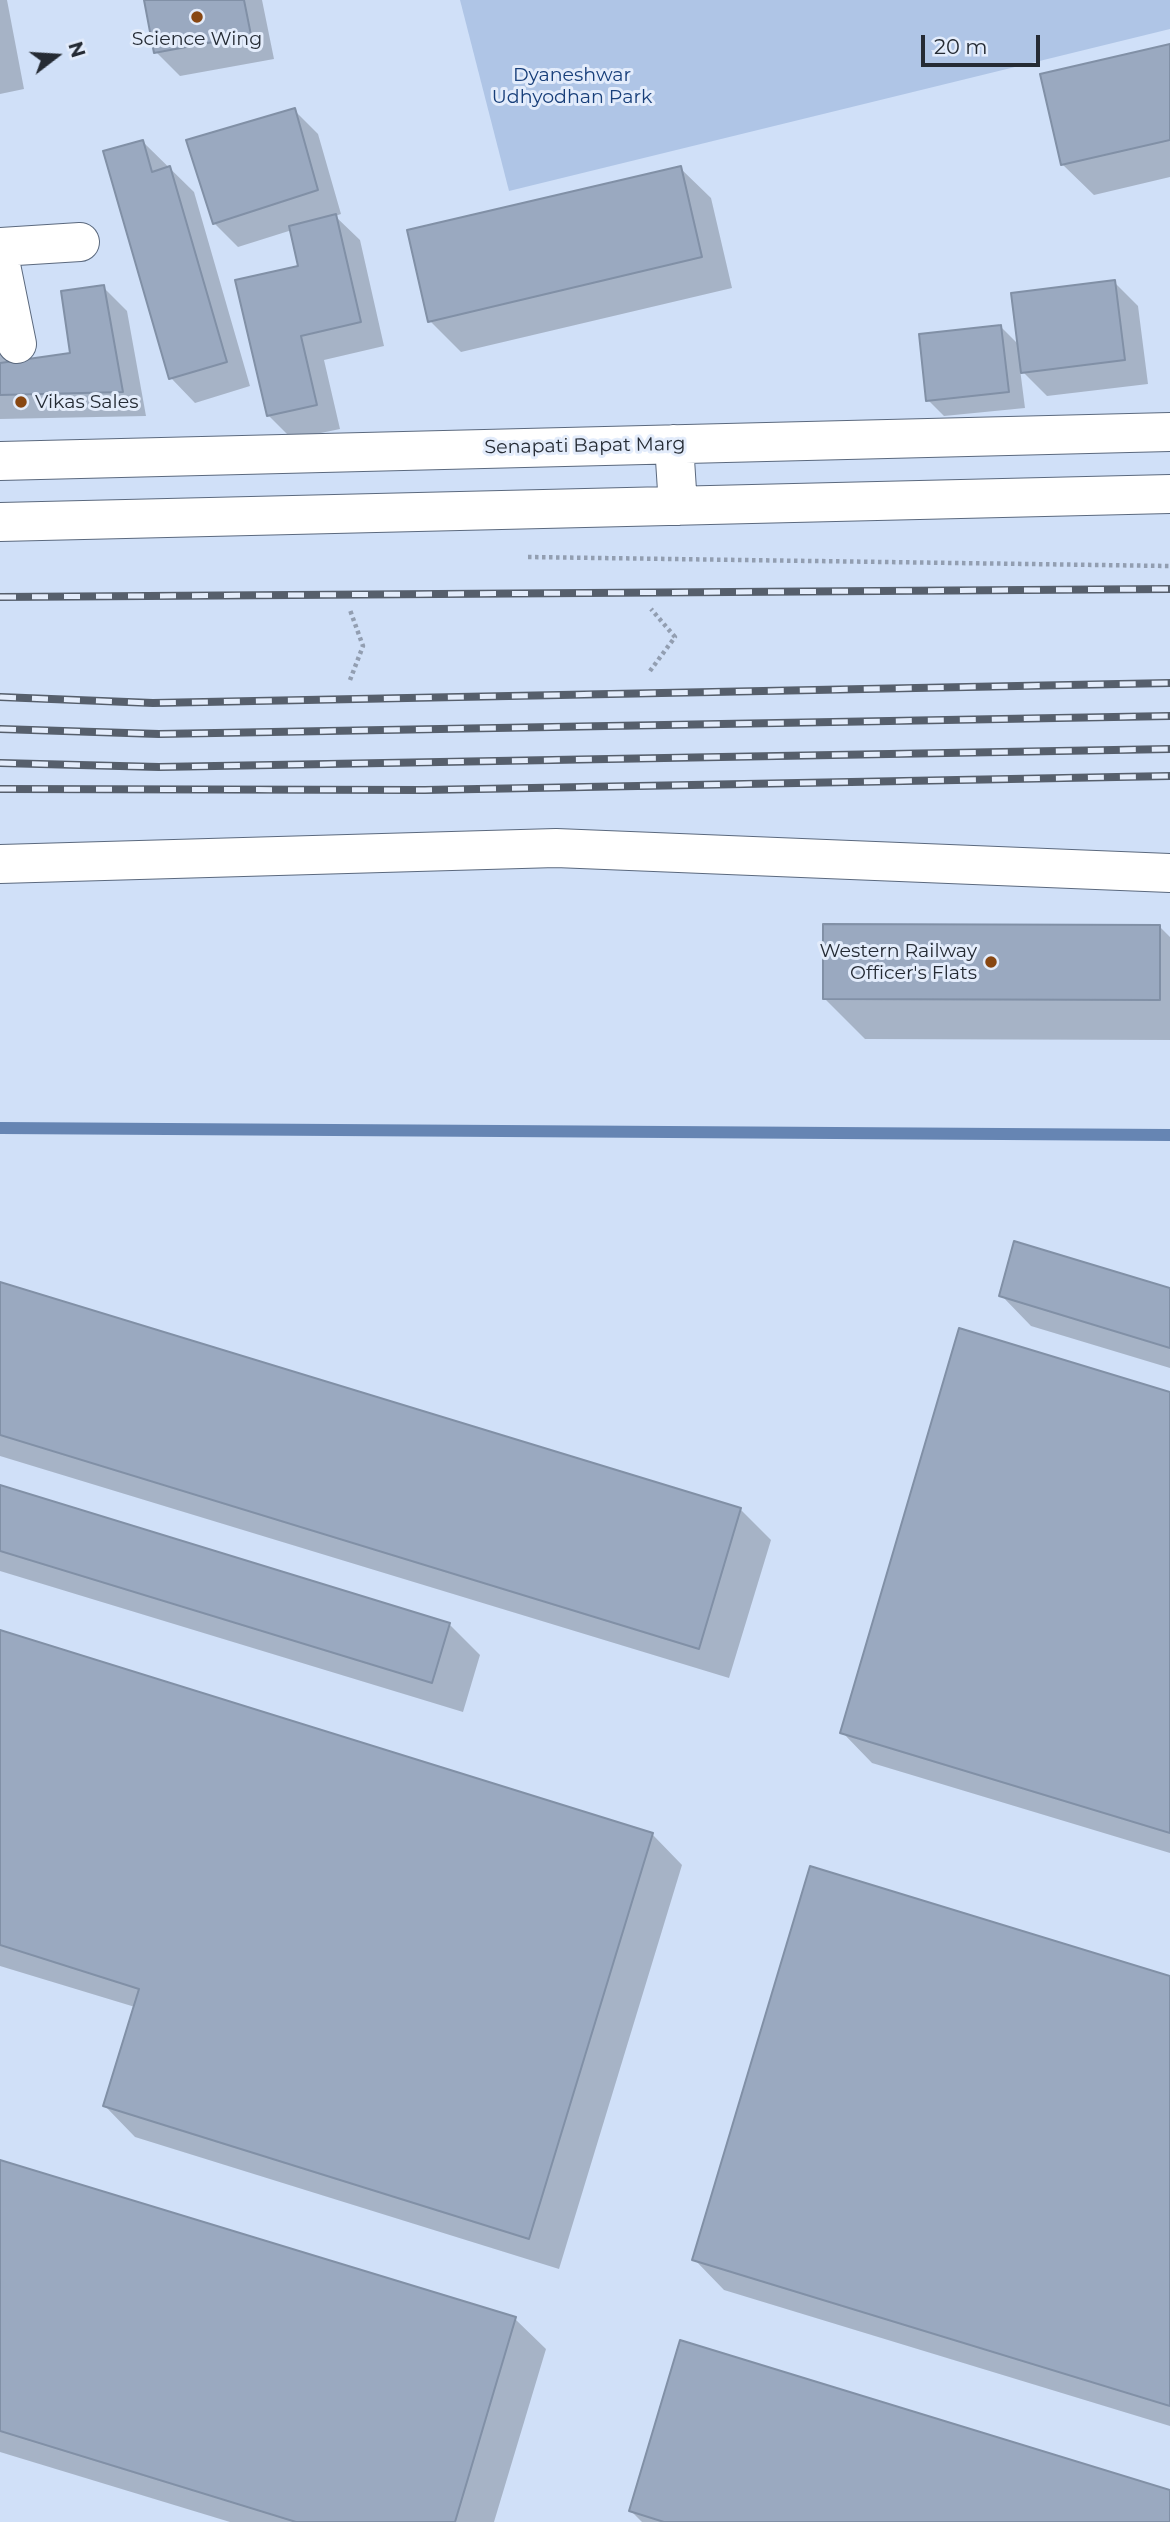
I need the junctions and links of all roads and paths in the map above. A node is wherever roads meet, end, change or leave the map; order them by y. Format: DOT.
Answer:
graph roads {
  1 [pos="80,242"];
  2 [pos="0,247"];
  3 [pos="0,260"];
  4 [pos="16,344"];
  5 [pos="1170,432"];
  6 [pos="674,444"];
  7 [pos="520,447"];
  8 [pos="323,452"];
  9 [pos="109,458"];
  10 [pos="0,461"];
  11 [pos="1170,494"];
  12 [pos="678,506"];
  13 [pos="520,509"];
  14 [pos="324,513"];
  15 [pos="113,519"];
  16 [pos="0,522"];
  17 [pos="528,556"];
  18 [pos="1170,566"];
  19 [pos="651,609"];
  20 [pos="350,610"];
  21 [pos="650,671"];
  22 [pos="349,680"];
  23 [pos="0,864"];
  24 [pos="1170,873"];
  1 -- 2 [label="main road"];
  3 -- 4 [label="main road"];
  5 -- 6 [label="main road, Senapati Bapat Marg"];
  6 -- 7 [label="main road, Senapati Bapat Marg"];
  6 -- 12 [label="main road"];
  7 -- 8 [label="main road, Senapati Bapat Marg"];
  7 -- 13 [label="main road"];
  8 -- 9 [label="main road, Senapati Bapat Marg"];
  8 -- 14 [label="main road"];
  9 -- 10 [label="main road, Senapati Bapat Marg"];
  9 -- 15 [label="main road"];
  11 -- 12 [label="main road"];
  12 -- 13 [label="main road"];
  13 -- 14 [label="main road"];
  14 -- 15 [label="main road"];
  15 -- 16 [label="main road"];
  17 -- 18 [label="path"];
  19 -- 21 [label="path"];
  20 -- 22 [label="path"];
  23 -- 24 [label="main road"];
}
